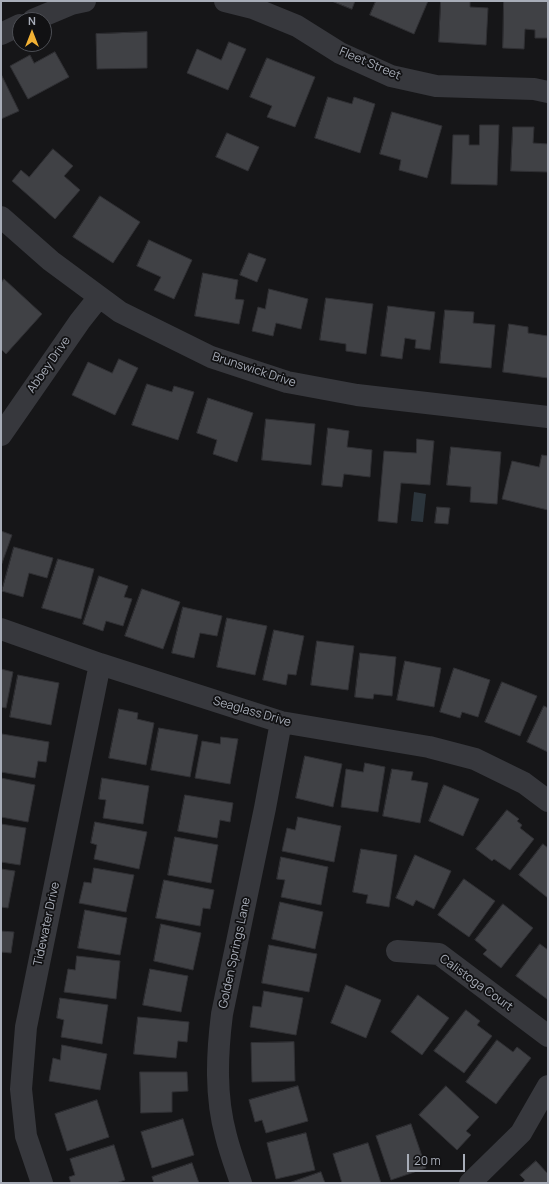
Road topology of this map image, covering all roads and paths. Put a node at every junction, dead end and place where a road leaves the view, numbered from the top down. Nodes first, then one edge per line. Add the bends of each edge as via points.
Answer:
1 (85, 1) edge
2 (225, 1) edge
3 (52, 12) edge
4 (12, 29) edge
5 (1, 34) edge
6 (548, 92) edge
7 (1, 217) edge
8 (99, 297) junction
9 (548, 417) edge
10 (1, 435) edge
11 (1, 629) edge
12 (100, 664) junction
13 (281, 722) junction
14 (548, 801) edge
15 (397, 952) dead end
16 (548, 1036) edge
17 (548, 1086) edge
18 (42, 1183) edge
19 (241, 1183) edge
20 (470, 1183) edge

1 - 3 street
2 - 6 street, Fleet Street via 253,8 297,26 340,53 391,76 436,86 534,89
4 - 5 street
7 - 8 street, Brunswick Drive via 51,261
8 - 9 street, Brunswick Drive via 120,312 211,357 286,382 357,395
8 - 10 street, Abbey Drive
11 - 12 street, Seaglass Drive
12 - 13 street, Seaglass Drive
12 - 18 street, Tidewater Drive via 26,1027 21,1089 26,1136
13 - 14 street, Seaglass Drive via 429,747 474,759 524,783
13 - 19 street, Golden Springs Lane via 222,1014 218,1046 220,1105 226,1136
15 - 16 street, Calistoga Court via 439,954
17 - 20 street via 521,1134

